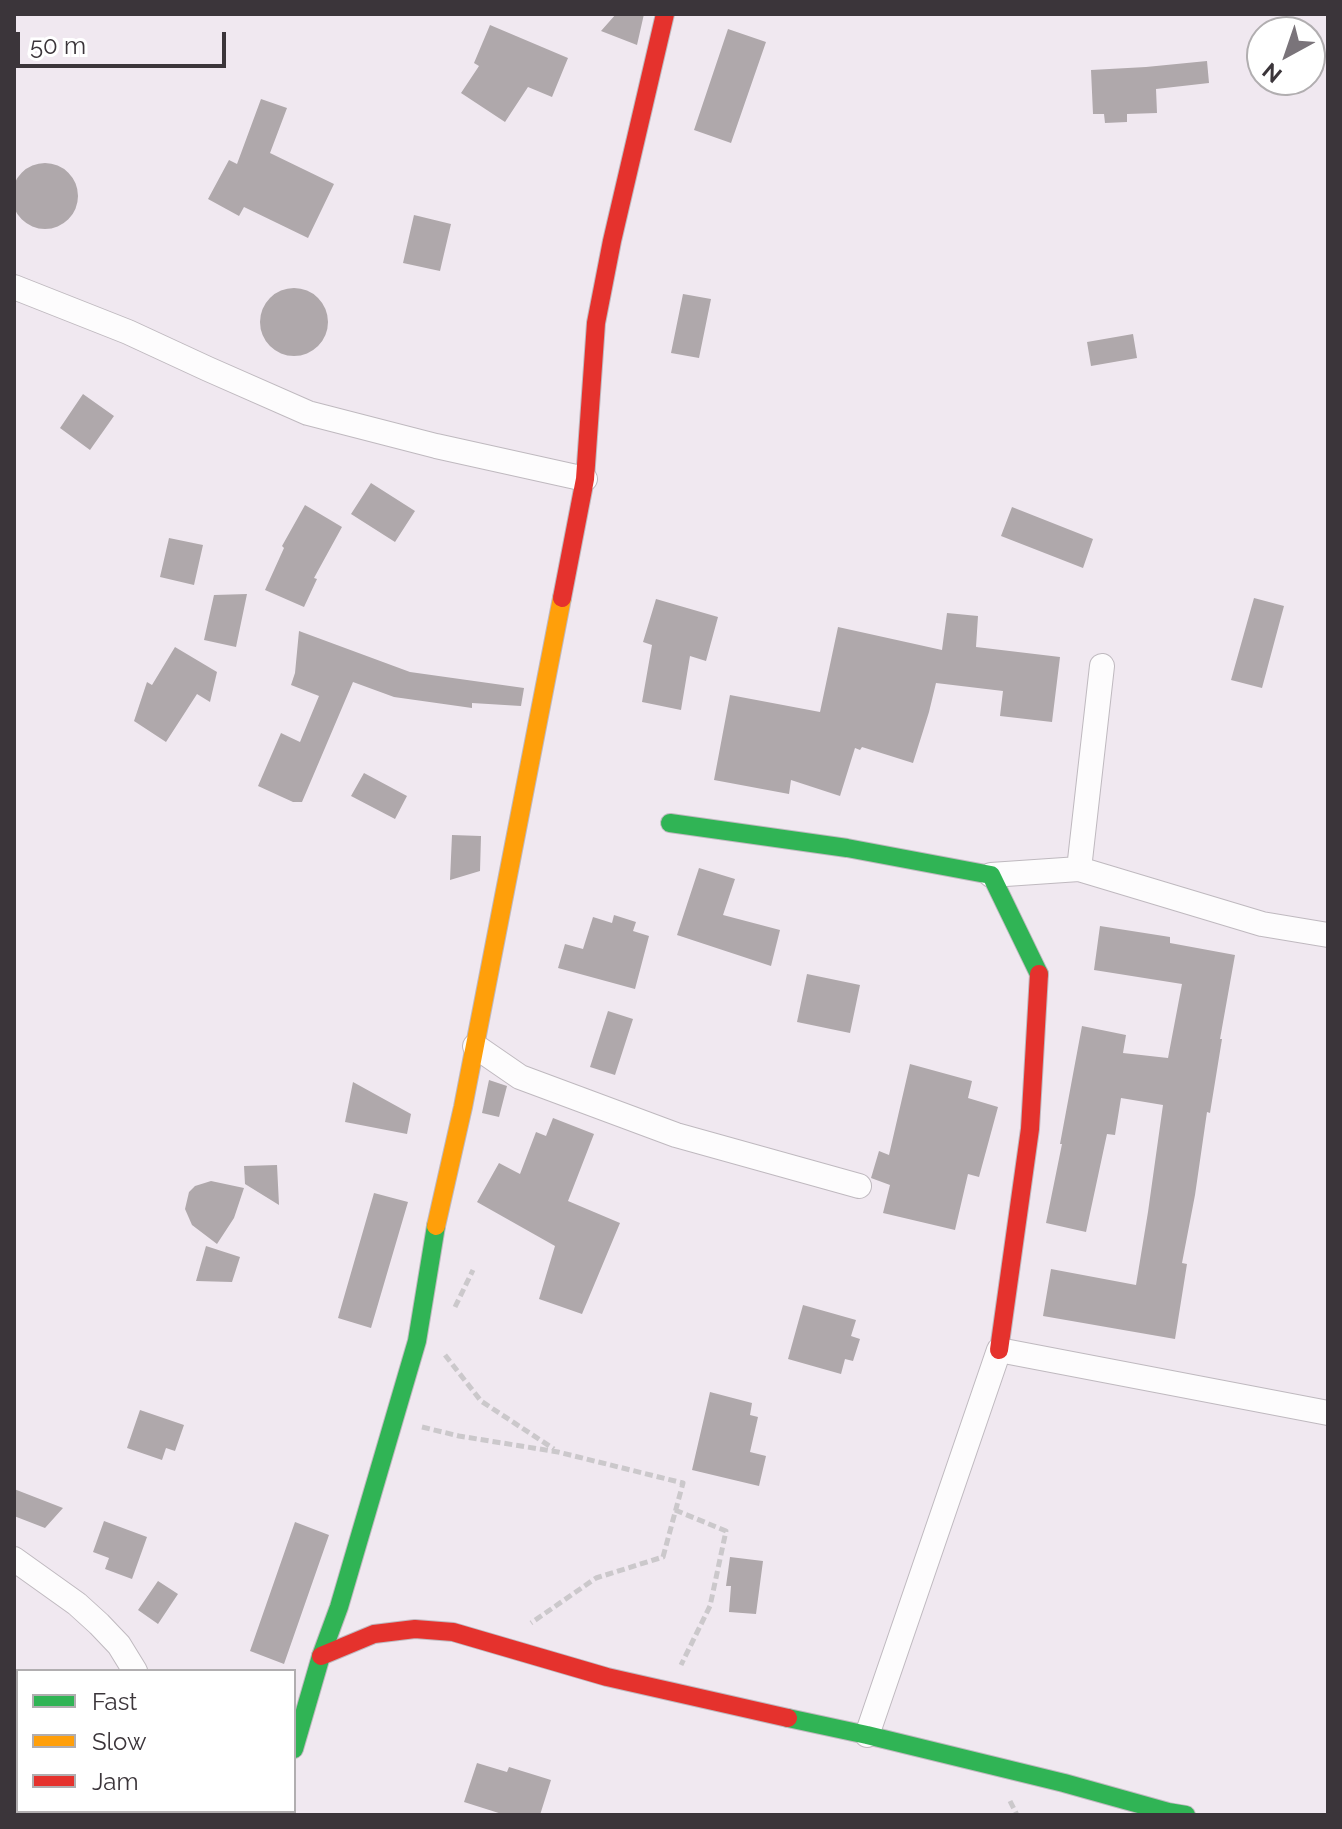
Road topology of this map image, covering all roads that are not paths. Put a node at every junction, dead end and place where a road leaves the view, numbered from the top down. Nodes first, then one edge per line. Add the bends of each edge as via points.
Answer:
1 (665, 14) edge
2 (14, 287) edge
3 (585, 479) junction
4 (1102, 666) dead end
5 (670, 823) dead end
6 (1079, 869) junction
7 (991, 875) junction
8 (1328, 935) edge
9 (475, 1046) junction
10 (859, 1186) dead end
11 (999, 1350) junction
12 (1328, 1413) edge
13 (14, 1559) edge
14 (339, 1607) junction
15 (374, 1634) junction
16 (321, 1656) junction
17 (134, 1669) edge
18 (867, 1735) junction
19 (296, 1742) edge
20 (1186, 1815) edge

1 - 3 street via 596,323
2 - 3 street via 308,413
3 - 9 street
4 - 6 street
5 - 7 street
6 - 7 street
6 - 8 street via 1262,924
7 - 11 street via 1039,971 1030,1129
9 - 10 street via 520,1077 676,1135
9 - 14 street via 417,1341
11 - 12 street
11 - 18 street
13 - 17 street via 99,1624
14 - 15 street
14 - 16 street
15 - 16 street
15 - 18 street via 453,1632 607,1677
16 - 19 street
18 - 20 street

